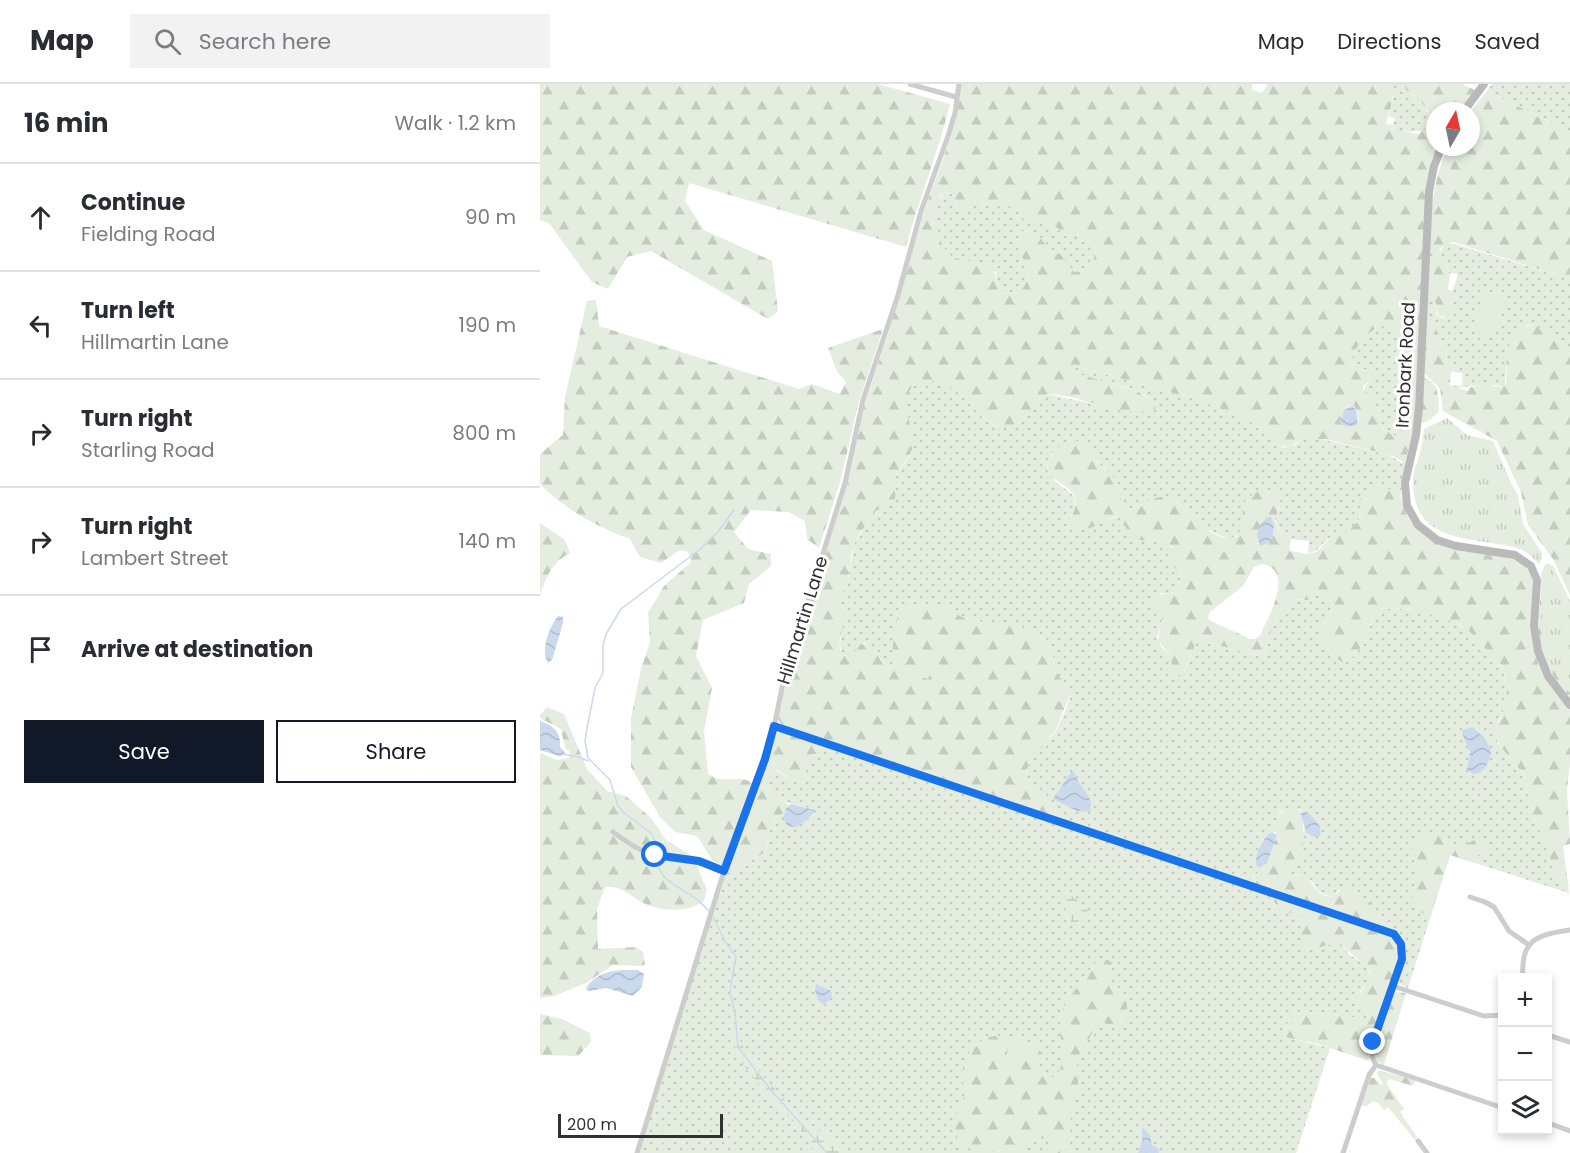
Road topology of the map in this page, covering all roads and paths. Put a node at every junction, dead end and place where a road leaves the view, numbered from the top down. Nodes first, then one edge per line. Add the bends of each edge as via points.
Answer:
1 (910, 84) edge
2 (959, 84) edge
3 (1484, 84) edge
4 (956, 97) junction
5 (1471, 102) edge
6 (1438, 156) edge
7 (1570, 705) edge
8 (774, 726) junction
9 (613, 832) dead end
10 (724, 871) junction
11 (1470, 897) dead end
12 (1570, 930) edge
13 (1528, 945) junction
14 (1523, 973) edge
15 (1393, 986) junction
16 (1498, 1015) edge
17 (1552, 1036) edge
18 (1570, 1042) edge
19 (1376, 1065) junction
20 (1498, 1106) edge
21 (1552, 1124) edge
22 (1570, 1131) edge
23 (1418, 1142) dead end
24 (637, 1153) edge
25 (1343, 1153) edge
26 (1427, 1153) edge

1 - 4 street
2 - 4 street, Hillmartin Lane
3 - 5 street
4 - 8 street, Hillmartin Lane via 948,136 863,400 845,483 787,665
6 - 7 street, Ironbark Road via 1430,182 1418,420 1406,476 1406,499 1414,520 1437,540 1515,555 1531,566 1537,580 1534,626 1538,651 1548,676
8 - 10 street, Hillmartin Lane
8 - 15 street via 1394,934 1403,950
9 - 10 street via 649,853 699,861
10 - 24 street, Hillmartin Lane
11 - 13 street via 1494,907 1509,931
12 - 13 street via 1541,935
13 - 14 street
15 - 16 street via 1484,1016
15 - 19 street via 1373,1042 1371,1057
17 - 18 street
19 - 20 street
19 - 25 street via 1369,1075
21 - 22 street
23 - 26 street

